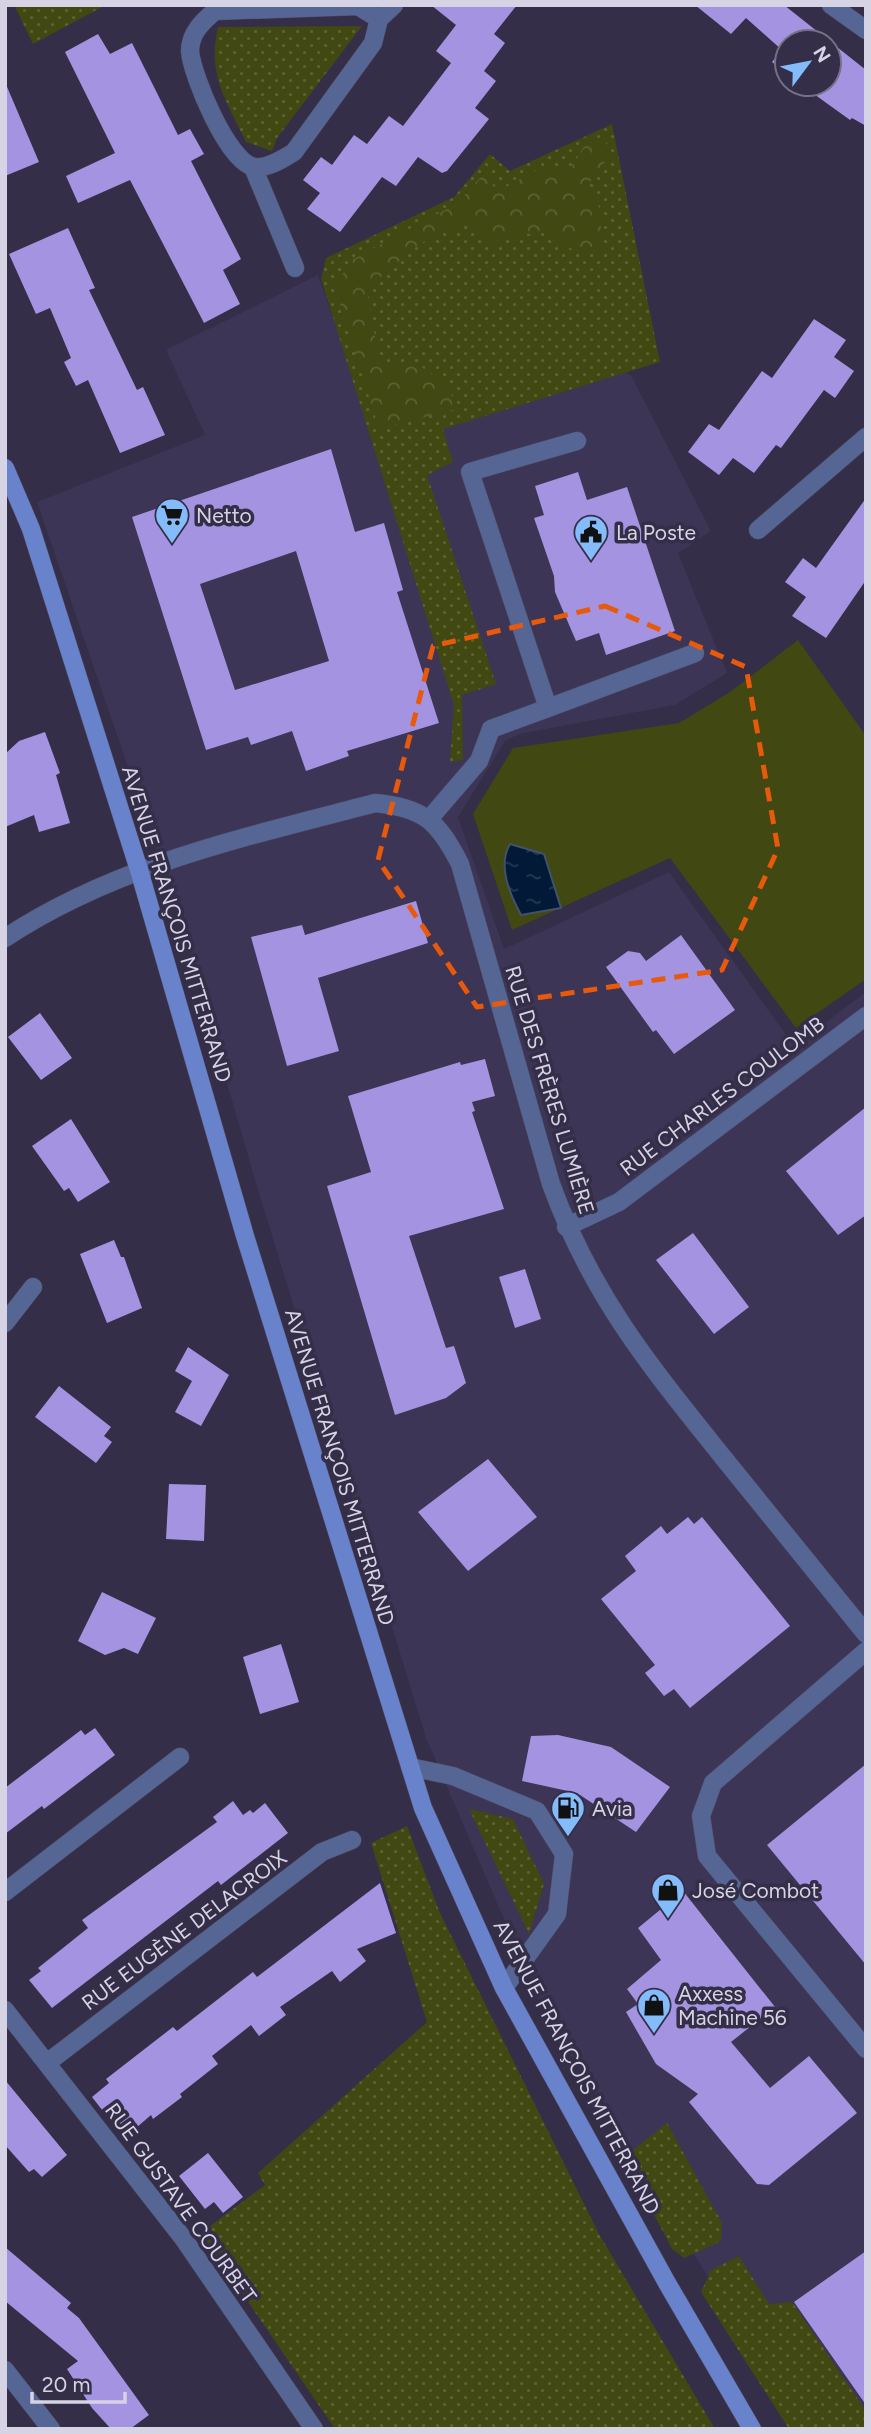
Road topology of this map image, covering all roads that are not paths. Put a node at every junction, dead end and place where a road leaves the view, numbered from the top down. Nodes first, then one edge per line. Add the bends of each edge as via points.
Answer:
1 (394, 5) edge
2 (831, 5) edge
3 (379, 19) junction
4 (866, 30) edge
5 (253, 167) junction
6 (295, 268) dead end
7 (866, 437) edge
8 (577, 441) dead end
9 (5, 468) edge
10 (758, 530) dead end
11 (695, 653) dead end
12 (548, 708) junction
13 (430, 818) junction
14 (139, 870) junction
15 (5, 938) edge
16 (866, 1016) edge
17 (566, 1227) junction
18 (33, 1287) dead end
19 (5, 1323) edge
20 (866, 1634) edge
21 (866, 1651) edge
22 (180, 1756) dead end
23 (410, 1768) junction
24 (352, 1840) dead end
25 (5, 1892) edge
26 (504, 1988) junction
27 (5, 2010) edge
28 (866, 2049) edge
29 (47, 2063) junction
30 (5, 2370) edge
31 (51, 2429) edge
32 (314, 2429) edge
33 (752, 2429) edge

1 - 3 street
2 - 4 street
3 - 5 street via 373,43 294,152 278,163
3 - 5 street via 358,6 215,11 198,26 190,49 197,82 235,156
5 - 6 street
7 - 10 street
8 - 12 street via 470,472
9 - 14 main road, AVENUE FRANÇOIS MITTERRAND via 31,529
11 - 12 street
12 - 13 street via 491,729 479,761
13 - 14 street via 402,806 375,803
13 - 17 street, RUE DES FRÈRES LUMIÈRE via 446,836 460,864
14 - 15 street via 46,911
14 - 23 main road, AVENUE FRANÇOIS MITTERRAND via 245,1237
16 - 17 street, RUE CHARLES COULOMB via 619,1202
17 - 20 street, RUE DES FRÈRES LUMIÈRE via 602,1298 640,1354
18 - 19 street
21 - 28 street via 713,1783 701,1816 707,1856
22 - 25 street
23 - 26 main road, AVENUE FRANÇOIS MITTERRAND via 423,1808
23 - 26 street via 453,1776 537,1811 565,1854 557,1914
24 - 29 street, RUE EUGÈNE DELACROIX via 322,1852
26 - 33 main road, AVENUE FRANÇOIS MITTERRAND
27 - 29 street, RUE GUSTAVE COURBET
29 - 32 street, RUE GUSTAVE COURBET via 183,2238
30 - 31 street

